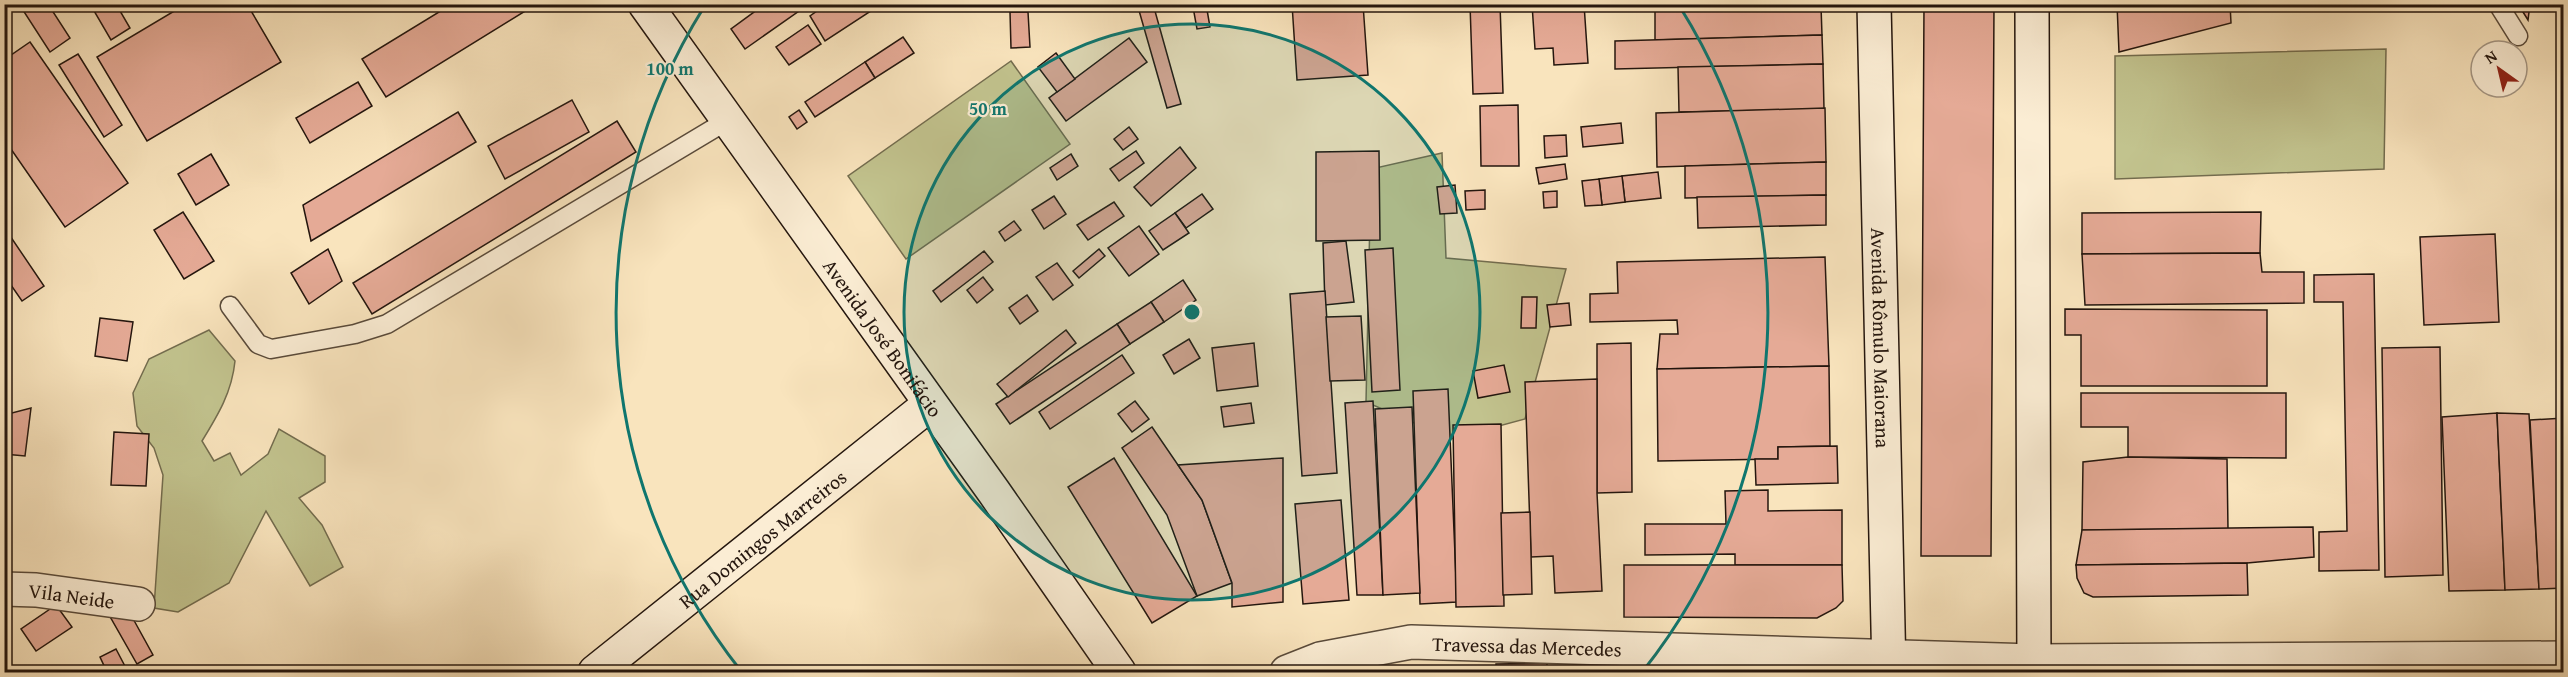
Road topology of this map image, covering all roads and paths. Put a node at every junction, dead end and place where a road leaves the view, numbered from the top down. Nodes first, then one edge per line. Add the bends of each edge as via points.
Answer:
1 (645, 4) edge
2 (1874, 4) edge
3 (2032, 4) edge
4 (2498, 4) edge
5 (2518, 36) dead end
6 (728, 120) junction
7 (230, 306) dead end
8 (930, 404) junction
9 (4, 589) edge
10 (138, 604) dead end
11 (2564, 658) edge
12 (1889, 664) edge
13 (2034, 667) edge
14 (595, 672) edge
15 (1119, 672) edge
16 (1287, 672) edge

1 - 6 street, Avenida José Bonifácio
2 - 12 street, Avenida Rômulo Maiorana
3 - 13 street
4 - 5 lane
6 - 7 lane via 387,324 355,334 271,349 258,344
6 - 8 street, Avenida José Bonifácio
8 - 14 street, Rua Domingos Marreiros
8 - 15 street, Avenida José Bonifácio
9 - 10 street, Vila Neide
11 - 13 street, Travessa das Mercedes
12 - 13 street, Travessa das Mercedes
12 - 16 street, Travessa das Mercedes via 1411,642 1320,659

